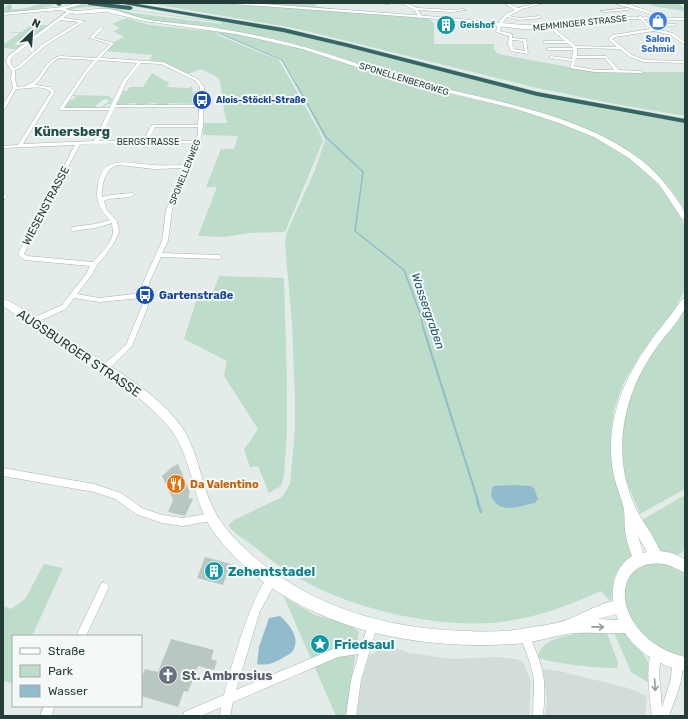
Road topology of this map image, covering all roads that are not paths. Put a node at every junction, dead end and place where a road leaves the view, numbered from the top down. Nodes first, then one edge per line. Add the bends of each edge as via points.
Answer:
1 (83, 3) edge
2 (89, 3) edge
3 (121, 3) edge
4 (137, 3) edge
5 (232, 3) edge
6 (381, 3) edge
7 (389, 3) edge
8 (403, 3) edge
9 (506, 3) edge
10 (542, 3) edge
11 (615, 3) edge
12 (635, 3) edge
13 (63, 7) edge
14 (634, 8) junction
15 (416, 9) junction
16 (464, 10) dead end
17 (518, 10) junction
18 (603, 11) dead end
19 (649, 12) junction
20 (3, 14) edge
21 (506, 16) junction
22 (420, 17) junction
23 (540, 17) dead end
24 (640, 17) junction
25 (60, 18) junction
26 (657, 18) junction
27 (685, 19) edge
28 (247, 23) junction
29 (647, 24) junction
30 (499, 25) junction
31 (675, 25) dead end
32 (550, 26) junction
33 (102, 27) dead end
34 (654, 30) junction
35 (510, 39) junction
36 (545, 42) dead end
37 (570, 42) junction
38 (685, 44) edge
39 (575, 48) junction
40 (622, 48) junction
41 (548, 49) dead end
42 (551, 56) dead end
43 (9, 58) junction
44 (97, 58) junction
45 (575, 58) junction
46 (3, 60) edge
47 (140, 61) junction
48 (685, 62) edge
49 (14, 69) junction
50 (617, 72) junction
51 (641, 72) dead end
52 (31, 86) junction
53 (15, 88) junction
54 (202, 106) junction
55 (111, 108) junction
56 (3, 110) edge
57 (685, 118) edge
58 (685, 121) edge
59 (201, 126) junction
60 (96, 142) junction
61 (145, 142) junction
62 (198, 142) junction
63 (78, 143) junction
64 (20, 146) junction
65 (3, 148) edge
66 (189, 166) junction
67 (132, 194) dead end
68 (100, 201) junction
69 (685, 217) edge
70 (114, 221) junction
71 (73, 229) dead end
72 (160, 254) junction
73 (219, 257) dead end
74 (94, 264) junction
75 (146, 295) junction
76 (74, 296) junction
77 (685, 301) edge
78 (3, 302) edge
79 (33, 321) junction
80 (105, 368) junction
81 (3, 472) edge
82 (630, 509) junction
83 (211, 517) junction
84 (656, 557) junction
85 (639, 559) junction
86 (684, 562) edge
87 (272, 580) junction
88 (104, 587) dead end
89 (620, 606) junction
90 (372, 626) junction
91 (628, 626) junction
92 (568, 627) junction
93 (81, 635) edge
94 (525, 636) junction
95 (364, 650) junction
96 (656, 654) junction
97 (681, 663) edge
98 (228, 698) junction
99 (50, 707) edge
100 (45, 716) edge
101 (188, 716) edge
102 (225, 716) edge
103 (351, 716) edge
104 (538, 716) edge
105 (657, 716) edge
106 (664, 716) edge

1 - 13 street
2 - 28 highway
3 - 28 highway
4 - 57 highway via 299,31 549,93
5 - 22 street, MEMMINGER STRASSE
6 - 7 street
8 - 15 street
9 - 17 street
10 - 17 street
11 - 14 street
12 - 19 street
13 - 20 street
13 - 25 street
13 - 69 street, SPONELLENBERGWEG via 89,11 106,10 149,20 278,41 319,52 399,80 522,109 557,120 603,140 635,160 666,188
14 - 18 street
14 - 19 street
15 - 16 street
15 - 22 street
17 - 21 street
19 - 26 street
21 - 23 street via 519,19
21 - 30 street
22 - 30 street, MEMMINGER STRASSE
24 - 26 street, MEMMINGER STRASSE
24 - 29 street
24 - 32 street, MEMMINGER STRASSE
25 - 43 street
25 - 49 street via 83,21
26 - 27 street, MEMMINGER STRASSE
28 - 58 highway via 330,40 537,94
29 - 31 street
29 - 34 street
30 - 32 street, MEMMINGER STRASSE
30 - 35 street via 498,32 511,35
32 - 37 street
33 - 44 street via 91,38 112,42
34 - 38 street via 672,34
34 - 40 street via 612,36 612,42
35 - 35 street via 512,50 527,53 524,40
36 - 37 street
37 - 39 street
39 - 40 street
39 - 41 street
39 - 45 street
40 - 48 street via 644,61
42 - 45 street
43 - 46 street
43 - 49 street via 9,63
44 - 47 street, SPONELLENWEG
44 - 52 street, SPONELLENWEG via 56,58
44 - 55 street via 61,109
45 - 50 street via 606,57
45 - 50 street via 572,67
47 - 54 street, SPONELLENWEG via 162,63 198,81 202,87
47 - 55 street via 125,81
49 - 53 street
50 - 51 street
52 - 53 street
52 - 64 street via 53,90
53 - 56 street
54 - 55 street
54 - 59 street, SPONELLENWEG
55 - 60 street
59 - 61 street via 152,126
59 - 62 street, SPONELLENWEG
60 - 61 street, BERGSTRASSE
60 - 63 street, BERGSTRASSE
61 - 62 street, BERGSTRASSE
62 - 66 street, SPONELLENWEG
63 - 64 street, BERGSTRASSE
63 - 74 street, WIESENSTRASSE via 21,254 25,258
64 - 65 street, BERGSTRASSE
66 - 68 street via 154,167 118,162 107,169 101,181
66 - 72 street, SPONELLENWEG via 169,210 165,242
67 - 68 street via 104,198
68 - 70 street via 103,209
70 - 71 street
70 - 74 street via 115,236 103,256
72 - 73 street
72 - 75 street, SPONELLENWEG via 147,281
74 - 76 street
75 - 76 street via 99,300
75 - 80 street, SPONELLENWEG via 146,306 131,342
76 - 79 street via 59,310
77 - 82 street via 645,356 622,399 617,431 617,454 621,481
78 - 79 street, AUGSBURGER STRASSE
79 - 80 street, AUGSBURGER STRASSE
80 - 83 street, AUGSBURGER STRASSE via 151,402 173,424 192,458
81 - 83 street via 94,488 118,496 146,514 162,519 183,522
82 - 84 street
82 - 85 street via 632,537
83 - 87 street, AUGSBURGER STRASSE via 227,539
84 - 85 street
84 - 86 street
85 - 89 street via 623,572 618,589
87 - 90 street, AUGSBURGER STRASSE via 316,606
87 - 98 street via 263,592 255,611
88 - 93 street
89 - 91 street
89 - 92 street, AUGSBURGER STRASSE via 584,617
90 - 94 street, AUGSBURGER STRASSE via 407,634 463,639
90 - 95 street
92 -> 91 street, AUGSBURGER STRASSE
91 - 96 street
92 - 94 street, AUGSBURGER STRASSE
94 - 104 street via 535,662 540,688
95 - 98 street via 338,652
95 - 103 street via 353,693
96 - 97 street
96 -> 105 street via 654,673
97 - 106 street
98 - 101 street
98 - 102 street
99 - 100 street

